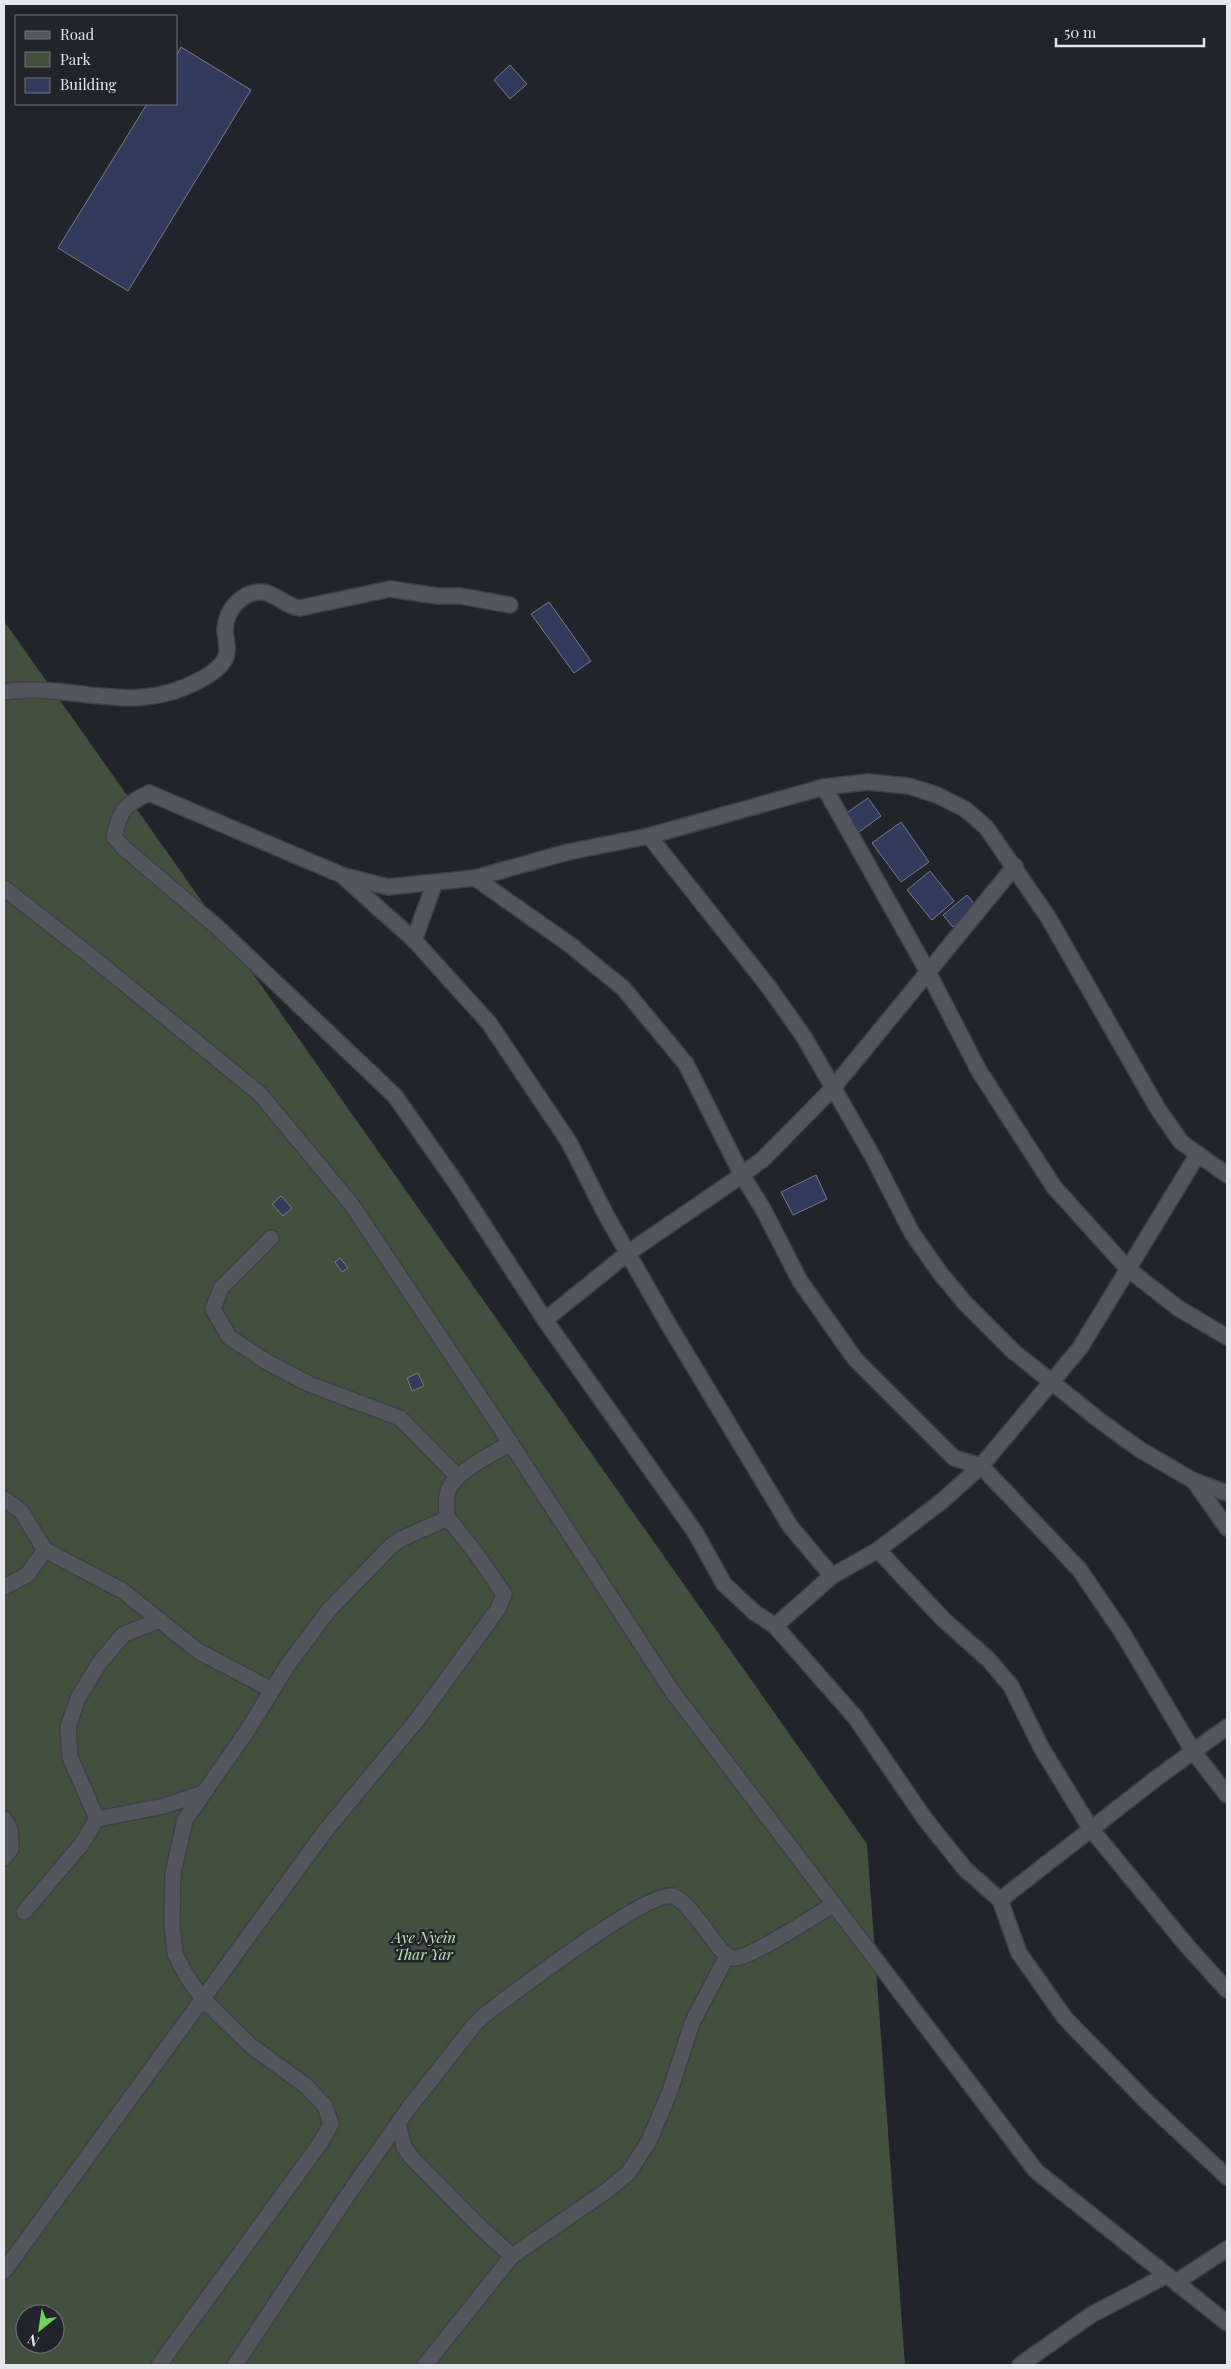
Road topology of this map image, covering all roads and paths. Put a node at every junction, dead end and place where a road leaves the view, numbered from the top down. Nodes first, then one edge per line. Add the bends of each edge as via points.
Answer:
1 (510, 605) dead end
2 (4, 692) edge
3 (824, 787) junction
4 (649, 836) junction
5 (1015, 866) junction
6 (344, 876) junction
7 (475, 878) junction
8 (435, 882) junction
9 (4, 888) edge
10 (414, 940) junction
11 (928, 972) junction
12 (832, 1089) junction
13 (1198, 1154) junction
14 (742, 1175) junction
15 (1227, 1175) edge
16 (271, 1238) dead end
17 (628, 1252) junction
18 (1128, 1269) junction
19 (544, 1320) junction
20 (1227, 1337) edge
21 (1051, 1383) junction
22 (510, 1443) junction
23 (981, 1466) junction
24 (458, 1477) junction
25 (1194, 1481) junction
26 (1227, 1493) edge
27 (4, 1499) edge
28 (4, 1504) edge
29 (21, 1511) junction
30 (448, 1518) junction
31 (1227, 1528) edge
32 (45, 1550) junction
33 (878, 1550) junction
34 (832, 1576) junction
35 (4, 1587) edge
36 (160, 1620) junction
37 (776, 1626) junction
38 (272, 1690) junction
39 (1227, 1726) edge
40 (1193, 1751) junction
41 (202, 1793) junction
42 (1227, 1795) edge
43 (4, 1819) edge
44 (97, 1819) junction
45 (1091, 1830) junction
46 (4, 1858) edge
47 (1000, 1900) junction
48 (834, 1904) junction
49 (24, 1912) dead end
50 (726, 1956) junction
51 (1227, 1990) edge
52 (204, 1999) junction
53 (398, 2124) junction
54 (1227, 2177) edge
55 (1227, 2249) edge
56 (512, 2256) junction
57 (4, 2270) edge
58 (1172, 2278) junction
59 (1227, 2323) edge
60 (159, 2365) edge
61 (235, 2365) edge
62 (426, 2365) edge
63 (1020, 2365) edge

1 - 2 street via 390,589 300,608 267,594 256,593 241,598 230,613 225,627 227,651 224,662 207,675 161,696 134,699 38,690
3 - 4 street
3 - 5 street via 868,782 909,786 937,795 965,809 986,827
3 - 11 street
4 - 7 street via 568,852
4 - 12 street via 768,986 804,1038
5 - 11 street
5 - 13 street via 1158,1110 1181,1142
6 - 8 street via 388,887
6 - 10 street
6 - 19 street via 149,793 129,802 118,820 114,837 217,927 394,1096 456,1183
7 - 8 street
7 - 14 street via 569,944 623,988 686,1064
8 - 10 street
9 - 22 street via 260,1094 352,1206
10 - 17 street via 489,1024 569,1142
11 - 12 street
11 - 18 street via 979,1071 1054,1187
12 - 14 street via 763,1159
12 - 21 street via 873,1157 912,1232 940,1273 1013,1351
13 - 15 street
13 - 18 street
14 - 17 street
14 - 23 street via 800,1280 855,1359 954,1458
16 - 24 street via 221,1288 213,1309 229,1337 309,1384 400,1418
17 - 19 street
17 - 34 street via 790,1526
18 - 20 street via 1178,1308
18 - 21 street via 1080,1348
19 - 37 street via 695,1532 724,1584 754,1612
21 - 23 street
21 - 25 street via 1139,1449
22 - 24 street
22 - 48 street via 672,1691
23 - 33 street
23 - 40 street via 1079,1569 1122,1632
24 - 30 street via 448,1489
25 - 26 street
25 - 31 street
27 - 29 street
28 - 29 street
29 - 32 street
30 - 38 street via 390,1546 328,1611
30 - 52 street via 504,1594 498,1609 418,1720 326,1830
32 - 35 street via 28,1575
32 - 36 street via 123,1591
33 - 34 street
33 - 45 street via 944,1620 989,1660 1010,1686 1042,1749
34 - 37 street
36 - 38 street via 198,1651
36 - 44 street via 124,1634 100,1662 78,1698 68,1727 70,1757
37 - 47 street via 855,1716 965,1869
38 - 41 street
39 - 40 street
40 - 42 street
40 - 45 street
41 - 44 street via 164,1806
41 - 52 street via 185,1820 172,1873 172,1923 175,1954
43 - 46 street via 10,1829 11,1850
44 - 49 street via 80,1846
45 - 47 street
45 - 51 street
47 - 54 street via 1019,1953 1065,2018 1147,2102
48 - 50 street via 744,1956
48 - 58 street via 1036,2171
50 - 53 street via 682,1901 671,1896 658,1898 592,1936 481,2018
50 - 56 street via 692,2023 670,2091 649,2141 629,2172
52 - 57 street
52 - 60 street via 250,2045 306,2086 325,2106 331,2124
53 - 56 street via 404,2148 413,2159
53 - 61 street
55 - 58 street
56 - 62 street
58 - 59 street
58 - 63 street via 1092,2315

